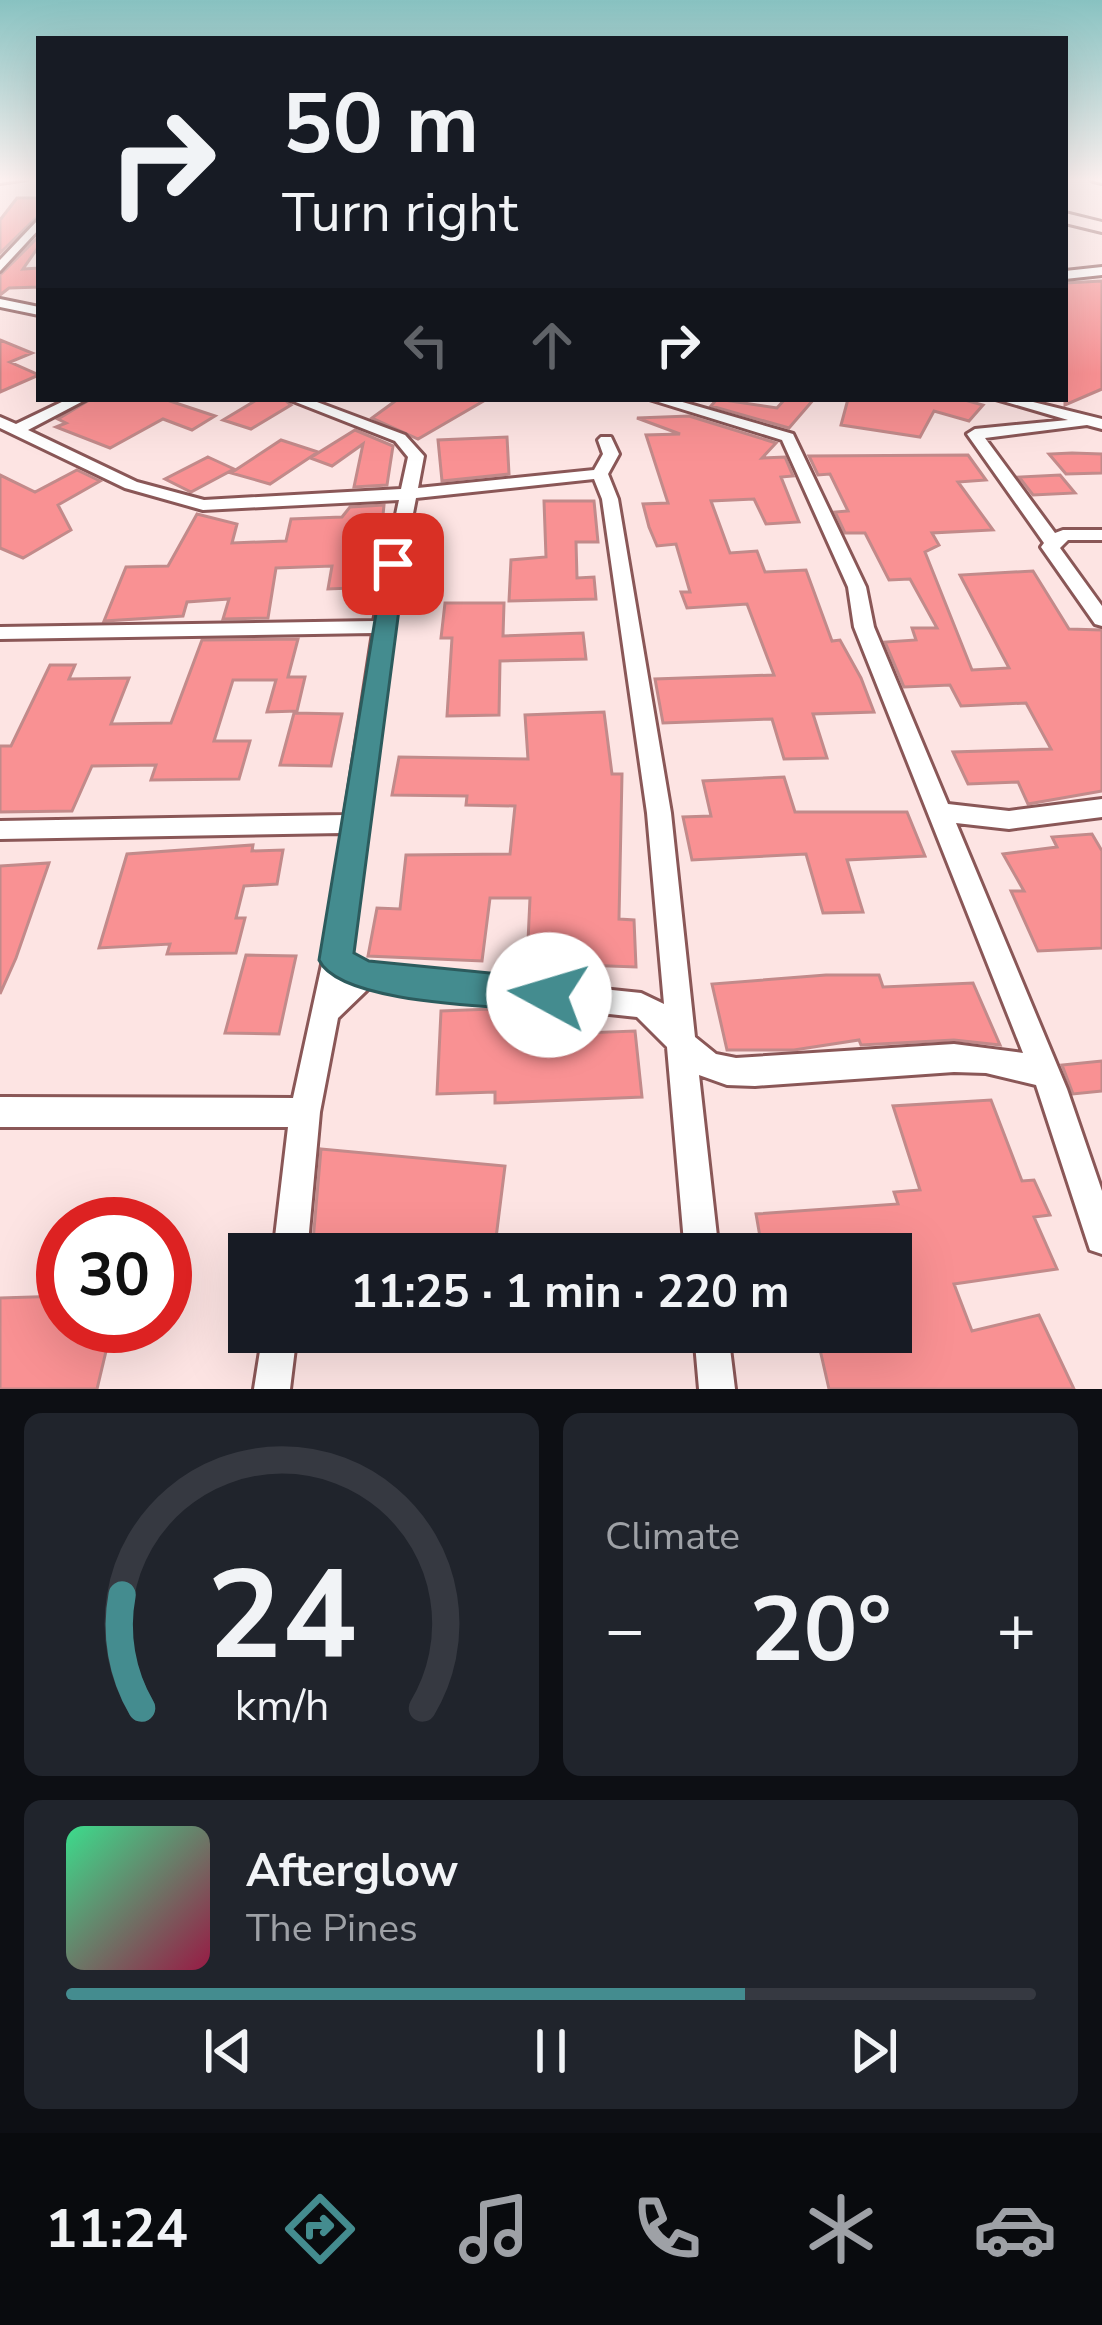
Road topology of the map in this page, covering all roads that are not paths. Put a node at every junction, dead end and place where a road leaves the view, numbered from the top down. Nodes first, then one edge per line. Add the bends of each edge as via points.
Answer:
1 (1102, 271) edge
2 (1068, 275) edge
3 (0, 303) edge
4 (36, 310) edge
5 (72, 402) edge
6 (303, 402) edge
7 (686, 402) edge
8 (1013, 402) edge
9 (1081, 423) junction
10 (1102, 424) edge
11 (9, 426) edge
12 (606, 440) dead end
13 (601, 475) junction
14 (406, 490) junction
15 (1102, 535) edge
16 (1052, 542) junction
17 (1102, 620) edge
18 (385, 627) junction
19 (0, 633) edge
20 (1102, 808) edge
21 (940, 812) junction
22 (354, 824) junction
23 (0, 830) edge
24 (336, 960) junction
25 (364, 976) junction
26 (323, 1014) junction
27 (678, 1041) junction
28 (1042, 1073) junction
29 (0, 1112) edge
30 (305, 1112) junction
31 (292, 1233) edge
32 (700, 1233) edge
33 (1102, 1238) edge
34 (277, 1353) edge
35 (713, 1353) edge
36 (272, 1389) edge
37 (717, 1389) edge

1 - 2 street
3 - 4 street
5 - 11 street
6 - 14 street via 412,445
7 - 21 street via 788,437 857,587 864,627
8 - 9 street
9 - 10 street
9 - 16 street via 975,434
11 - 14 street via 130,485 203,505
12 - 13 street via 611,454
13 - 14 street
13 - 27 street via 659,813
14 - 18 street
15 - 16 street
16 - 17 street
18 - 19 street
18 - 22 street
20 - 21 street via 995,820
21 - 28 street
22 - 23 street
22 - 24 street
24 - 25 street
24 - 26 street
25 - 26 street
25 - 27 street via 641,1005
26 - 30 street
27 - 28 street via 700,1063 740,1073 949,1060 1022,1064
27 - 32 street
28 - 33 street
29 - 30 street
30 - 31 street
34 - 36 street
35 - 37 street

